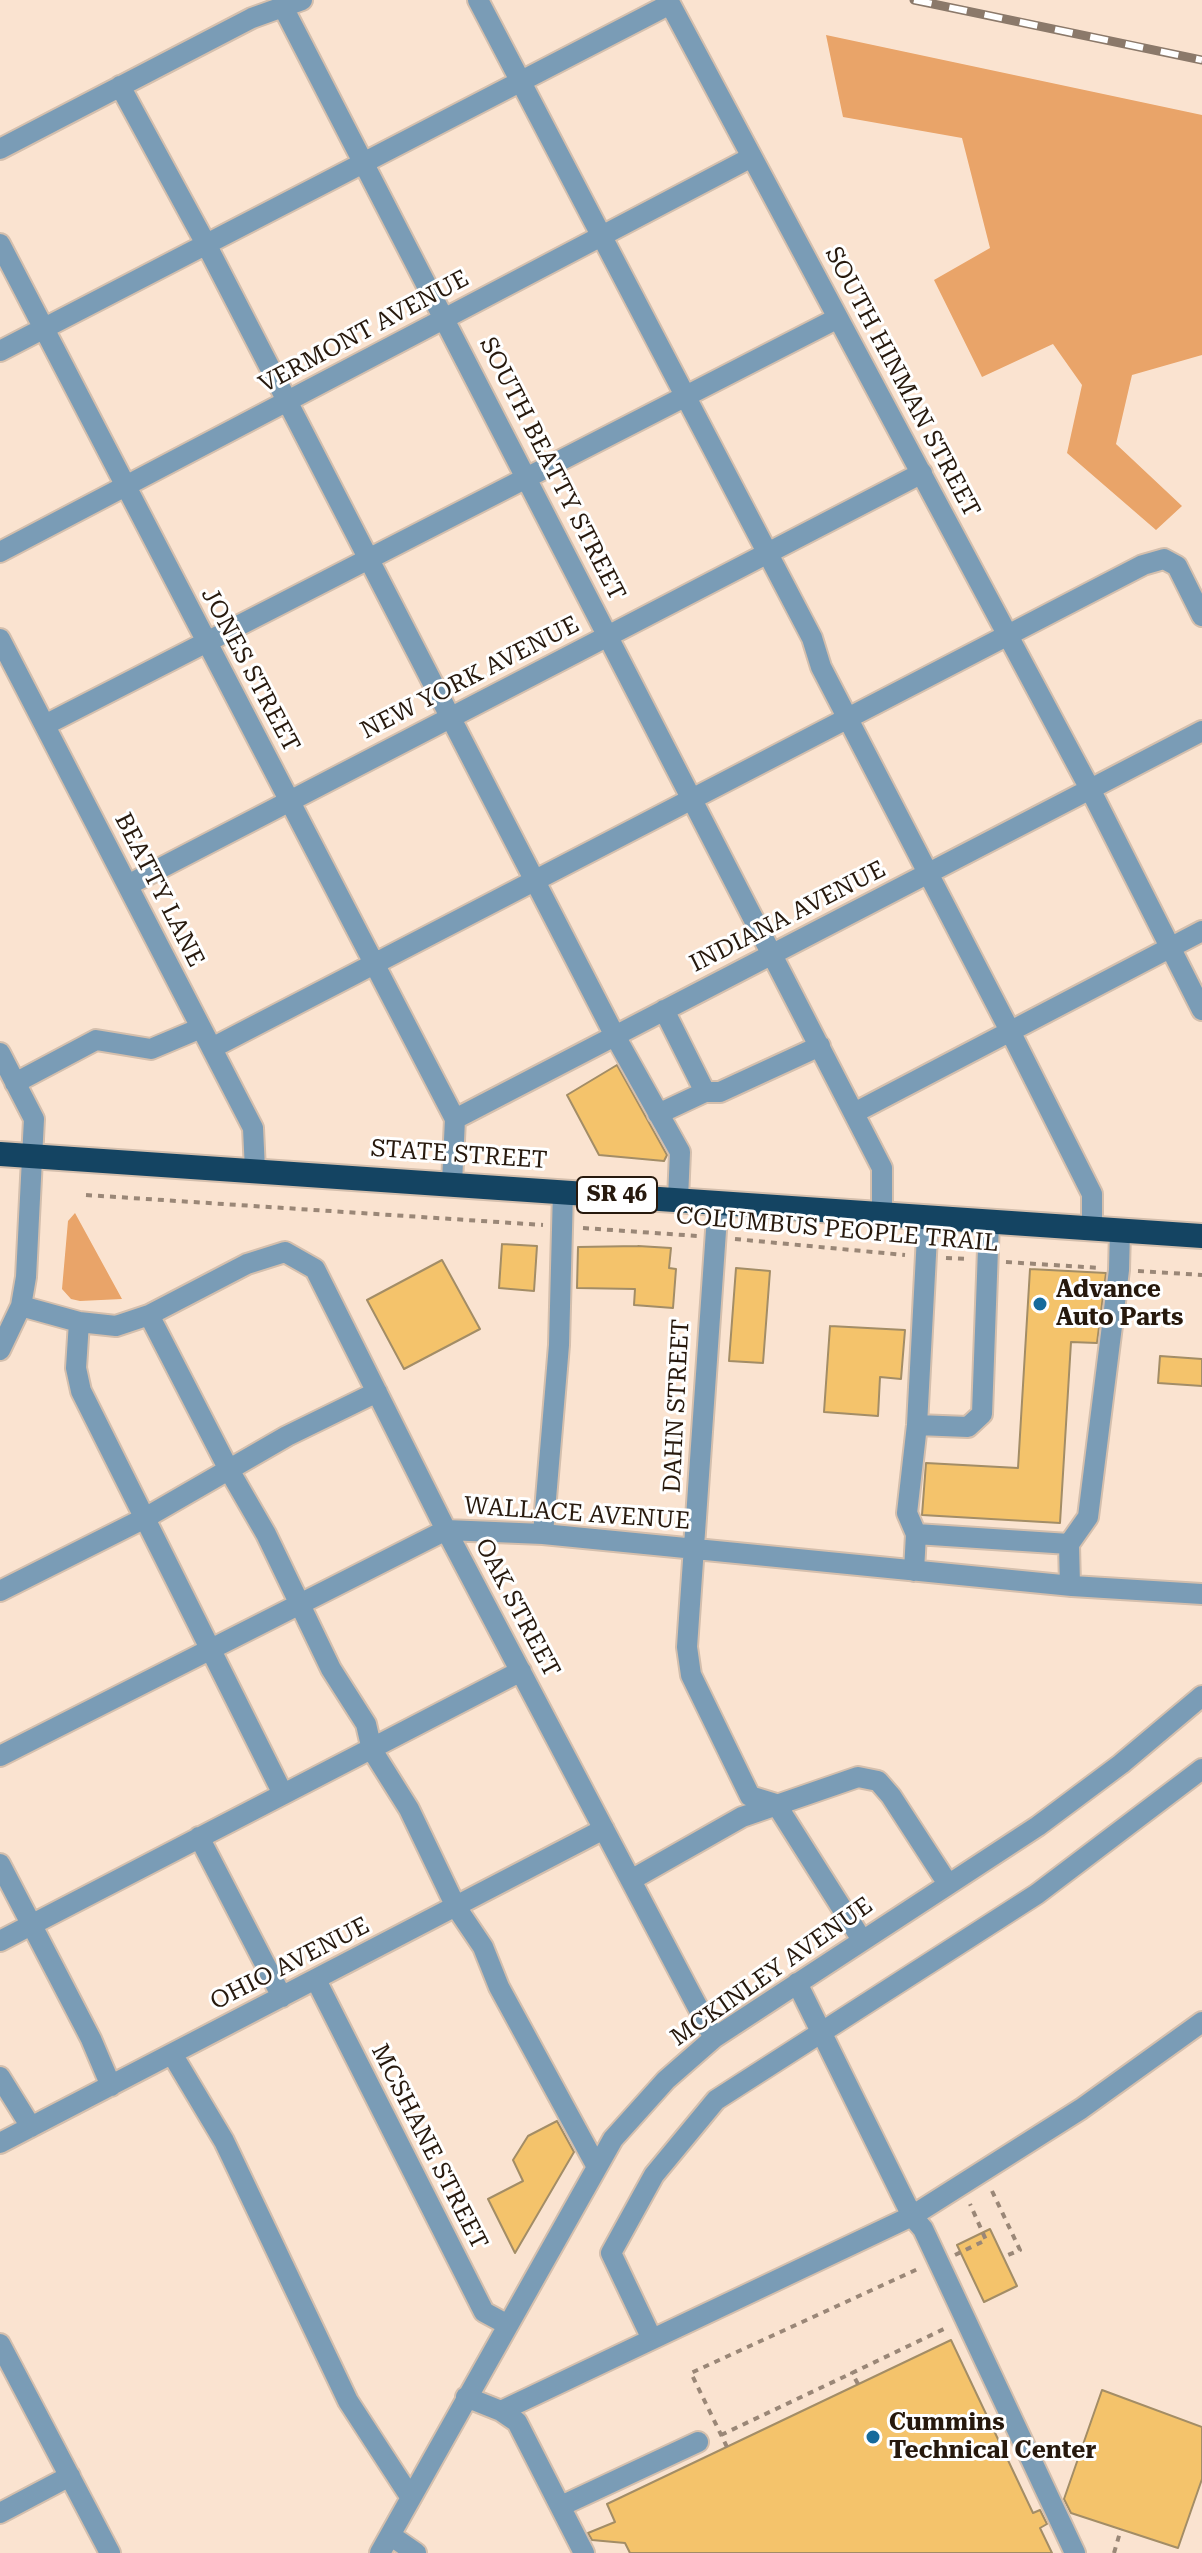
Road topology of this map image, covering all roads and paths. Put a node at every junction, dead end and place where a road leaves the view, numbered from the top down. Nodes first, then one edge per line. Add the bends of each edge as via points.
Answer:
1 (478, 0) edge
2 (669, 2) edge
3 (293, 4) edge
4 (521, 81) junction
5 (120, 86) junction
6 (0, 149) edge
7 (752, 157) junction
8 (364, 163) junction
9 (601, 236) junction
10 (0, 244) edge
11 (206, 244) junction
12 (838, 318) junction
13 (445, 319) junction
14 (44, 328) junction
15 (0, 351) edge
16 (686, 396) junction
17 (287, 401) junction
18 (922, 473) junction
19 (527, 478) junction
20 (126, 486) junction
21 (0, 552) edge
22 (767, 553) junction
23 (370, 559) junction
24 (1202, 616) edge
25 (1008, 634) junction
26 (608, 635) junction
27 (0, 639) edge
28 (207, 642) junction
29 (848, 716) junction
30 (451, 717) junction
31 (45, 725) junction
32 (1202, 731) edge
33 (1090, 789) junction
34 (692, 797) junction
35 (289, 801) junction
36 (931, 872) junction
37 (536, 879) junction
38 (128, 885) junction
39 (1202, 931) edge
40 (1170, 946) junction
41 (773, 954) junction
42 (374, 964) junction
43 (664, 1010) junction
44 (1202, 1010) edge
45 (201, 1028) junction
46 (1011, 1033) junction
47 (615, 1036) junction
48 (820, 1046) junction
49 (212, 1048) junction
50 (0, 1053) edge
51 (15, 1083) junction
52 (705, 1092) junction
53 (854, 1113) junction
54 (658, 1114) junction
55 (455, 1119) junction
56 (0, 1154) edge
57 (32, 1156) junction
58 (255, 1170) junction
59 (452, 1183) junction
60 (563, 1191) junction
61 (86, 1195) dead end
62 (678, 1199) junction
63 (718, 1202) junction
64 (882, 1214) junction
65 (928, 1217) junction
66 (989, 1221) junction
67 (561, 1226) junction
68 (1092, 1228) junction
69 (1120, 1230) junction
70 (1202, 1236) edge
71 (714, 1237) junction
72 (926, 1257) junction
73 (987, 1261) junction
74 (1119, 1270) junction
75 (1202, 1275) edge
76 (21, 1306) junction
77 (149, 1315) junction
78 (79, 1322) junction
79 (0, 1350) edge
80 (377, 1392) junction
81 (917, 1425) junction
82 (229, 1470) junction
83 (145, 1518) junction
84 (446, 1530) junction
85 (543, 1534) junction
86 (916, 1534) junction
87 (1069, 1544) junction
88 (695, 1548) junction
89 (914, 1571) junction
90 (1070, 1586) junction
91 (0, 1591) edge
92 (1202, 1594) edge
93 (302, 1603) junction
94 (210, 1650) junction
95 (521, 1671) junction
96 (1202, 1696) edge
97 (372, 1750) junction
98 (0, 1756) edge
99 (1202, 1769) edge
100 (283, 1794) junction
101 (776, 1804) junction
102 (604, 1829) junction
103 (199, 1837) junction
104 (0, 1864) edge
105 (631, 1880) junction
106 (948, 1884) junction
107 (456, 1907) junction
108 (31, 1925) junction
109 (862, 1940) junction
110 (0, 1941) edge
111 (316, 1980) junction
112 (797, 1983) junction
113 (282, 1997) junction
114 (1202, 2022) edge
115 (822, 2034) junction
116 (714, 2038) junction
117 (172, 2054) junction
118 (0, 2077) edge
119 (111, 2086) junction
120 (31, 2127) junction
121 (0, 2143) edge
122 (597, 2167) junction
123 (992, 2191) dead end
124 (970, 2204) dead end
125 (912, 2216) junction
126 (1003, 2257) dead end
127 (938, 2261) junction
128 (964, 2319) junction
129 (508, 2325) junction
130 (651, 2337) junction
131 (0, 2344) edge
132 (852, 2373) junction
133 (858, 2384) dead end
134 (466, 2397) junction
135 (501, 2411) junction
136 (721, 2435) junction
137 (1022, 2441) junction
138 (698, 2442) dead end
139 (727, 2447) dead end
140 (1081, 2451) dead end
141 (70, 2476) junction
142 (411, 2498) junction
143 (561, 2506) junction
144 (0, 2513) edge
145 (1121, 2529) dead end
146 (385, 2544) edge
147 (110, 2553) edge
148 (416, 2553) edge
149 (584, 2553) edge
150 (1075, 2553) edge
151 (1114, 2553) edge

1 - 4 street
2 - 4 street
2 - 7 street, SOUTH HINMAN STREET
3 - 5 street via 252,18
3 - 8 street, SOUTH BEATTY STREET
4 - 8 street
4 - 9 street
5 - 6 street
5 - 11 street
7 - 9 street, VERMONT AVENUE
7 - 12 street, SOUTH HINMAN STREET
8 - 11 street
8 - 13 street, SOUTH BEATTY STREET
9 - 13 street, VERMONT AVENUE
9 - 16 street
10 - 14 street, JONES STREET
11 - 14 street
11 - 17 street
12 - 16 street
12 - 18 street, SOUTH HINMAN STREET
13 - 17 street, VERMONT AVENUE
13 - 19 street, SOUTH BEATTY STREET
14 - 15 street
14 - 20 street, JONES STREET
16 - 19 street
16 - 22 street
17 - 20 street, VERMONT AVENUE
17 - 23 street
18 - 22 street, NEW YORK AVENUE
18 - 25 street, SOUTH HINMAN STREET
19 - 23 street
19 - 26 street, SOUTH BEATTY STREET
20 - 21 street, VERMONT AVENUE
20 - 28 street, JONES STREET
22 - 26 street, NEW YORK AVENUE
22 - 29 street
23 - 28 street
23 - 30 street
24 - 25 street via 1177,566 1164,559
25 - 29 street
25 - 33 street, SOUTH HINMAN STREET
26 - 30 street, NEW YORK AVENUE
26 - 34 street, SOUTH BEATTY STREET
27 - 31 street, BEATTY LANE
28 - 31 street
28 - 35 street, JONES STREET
29 - 34 street
29 - 36 street
30 - 35 street, NEW YORK AVENUE
30 - 37 street
31 - 38 street, BEATTY LANE
32 - 33 street, INDIANA AVENUE
33 - 36 street, INDIANA AVENUE
33 - 40 street, SOUTH HINMAN STREET
34 - 37 street
34 - 41 street, SOUTH BEATTY STREET
35 - 38 street, NEW YORK AVENUE
35 - 42 street, JONES STREET
36 - 41 street, INDIANA AVENUE
36 - 46 street
37 - 42 street
37 - 47 street
38 - 45 street, BEATTY LANE
39 - 40 street
40 - 44 street, SOUTH HINMAN STREET
40 - 46 street
41 - 43 street, INDIANA AVENUE
41 - 48 street, SOUTH BEATTY STREET
42 - 49 street
42 - 55 street, JONES STREET
43 - 47 street, INDIANA AVENUE
43 - 52 street
45 - 49 street, BEATTY LANE
45 - 51 street via 151,1049 96,1040
46 - 53 street
46 - 68 street via 1092,1194
47 - 54 street
47 - 55 street, INDIANA AVENUE
48 - 52 street via 720,1092
48 - 53 street, SOUTH BEATTY STREET
49 - 58 street, BEATTY LANE via 253,1128
50 - 51 street
51 - 57 street via 34,1119
52 - 54 street
53 - 64 street, SOUTH BEATTY STREET via 882,1168
54 - 62 street via 680,1152
55 - 59 street
56 - 57 highway, STATE STREET / SR 46
57 - 58 highway, STATE STREET / SR 46
57 - 76 street
58 - 59 highway, STATE STREET / SR 46
59 - 60 highway, STATE STREET / SR 46
60 - 62 highway, STATE STREET / SR 46
60 - 67 street
61 - 67 path, COLUMBUS PEOPLE TRAIL
62 - 63 highway, STATE STREET / SR 46
63 - 64 highway, STATE STREET / SR 46
63 - 71 street, DAHN STREET
64 - 65 highway, STATE STREET / SR 46
65 - 66 highway, STATE STREET / SR 46
65 - 72 street
66 - 68 highway, STATE STREET / SR 46
66 - 73 street
67 - 71 path, COLUMBUS PEOPLE TRAIL
67 - 85 street via 559,1345
68 - 69 highway, STATE STREET / SR 46
69 - 70 highway, STATE STREET / SR 46
69 - 74 street
71 - 72 path, COLUMBUS PEOPLE TRAIL
71 - 88 street, DAHN STREET
72 - 73 path, COLUMBUS PEOPLE TRAIL
72 - 81 street
73 - 74 path, COLUMBUS PEOPLE TRAIL
73 - 81 street via 982,1414 968,1427
74 - 75 path, COLUMBUS PEOPLE TRAIL
74 - 87 street via 1088,1517
76 - 78 street, OAK STREET
76 - 79 street
77 - 78 street, OAK STREET via 116,1326
77 - 80 street, OAK STREET via 247,1264 285,1252 315,1269
77 - 82 street
78 - 83 street via 76,1368 81,1391
80 - 82 street
80 - 84 street, OAK STREET
81 - 86 street via 907,1513
82 - 83 street
82 - 93 street
83 - 91 street
83 - 94 street
84 - 85 street, WALLACE AVENUE
84 - 93 street, WALLACE AVENUE
84 - 95 street, OAK STREET
85 - 88 street, WALLACE AVENUE
86 - 87 street
86 - 89 street
87 - 90 street
88 - 89 street, WALLACE AVENUE
88 - 101 street, DAHN STREET via 687,1647 691,1675 750,1796
89 - 90 street, WALLACE AVENUE
90 - 92 street, WALLACE AVENUE
93 - 94 street, WALLACE AVENUE
93 - 97 street via 331,1669 366,1724
94 - 98 street, WALLACE AVENUE
94 - 100 street
95 - 97 street
95 - 102 street, OAK STREET
96 - 106 street, MCKINLEY AVENUE via 1038,1826
97 - 100 street
97 - 107 street via 409,1809
99 - 115 street via 1037,1894
100 - 103 street
101 - 105 street via 742,1817
101 - 106 street via 858,1777 878,1781
101 - 109 street, DAHN STREET
102 - 105 street, OAK STREET
102 - 107 street, OHIO AVENUE
103 - 108 street
103 - 113 street
104 - 108 street
105 - 116 street, OAK STREET
106 - 109 street, MCKINLEY AVENUE
107 - 111 street, OHIO AVENUE
107 - 122 street via 483,1947 499,1987
108 - 110 street
108 - 119 street
109 - 112 street, MCKINLEY AVENUE
111 - 113 street, OHIO AVENUE
111 - 129 street, MCSHANE STREET via 484,2312
112 - 115 street
112 - 116 street, MCKINLEY AVENUE
113 - 117 street, OHIO AVENUE
114 - 125 street via 1081,2109
115 - 125 street
115 - 130 street via 716,2100 654,2175 629,2218 611,2253
116 - 122 street, MCKINLEY AVENUE via 666,2080 613,2139
117 - 119 street, OHIO AVENUE
117 - 142 street via 224,2141 348,2401
118 - 120 street
119 - 120 street, OHIO AVENUE
120 - 121 street, OHIO AVENUE
122 - 129 street, MCKINLEY AVENUE
123 - 126 path via 1020,2250
124 - 127 path via 986,2240
125 - 127 street
125 - 130 street
127 - 128 street
127 - 136 path via 691,2373
128 - 132 path
128 - 137 street
129 - 134 street, MCKINLEY AVENUE
130 - 135 street
131 - 141 street
132 - 133 path
132 - 136 path
134 - 135 street
134 - 142 street, MCKINLEY AVENUE
135 - 143 street via 517,2422
136 - 139 path
137 - 140 path
137 - 150 street
138 - 143 street
141 - 144 street
141 - 147 street
142 - 146 street, MCKINLEY AVENUE
143 - 149 street
145 - 151 path
146 - 148 street

